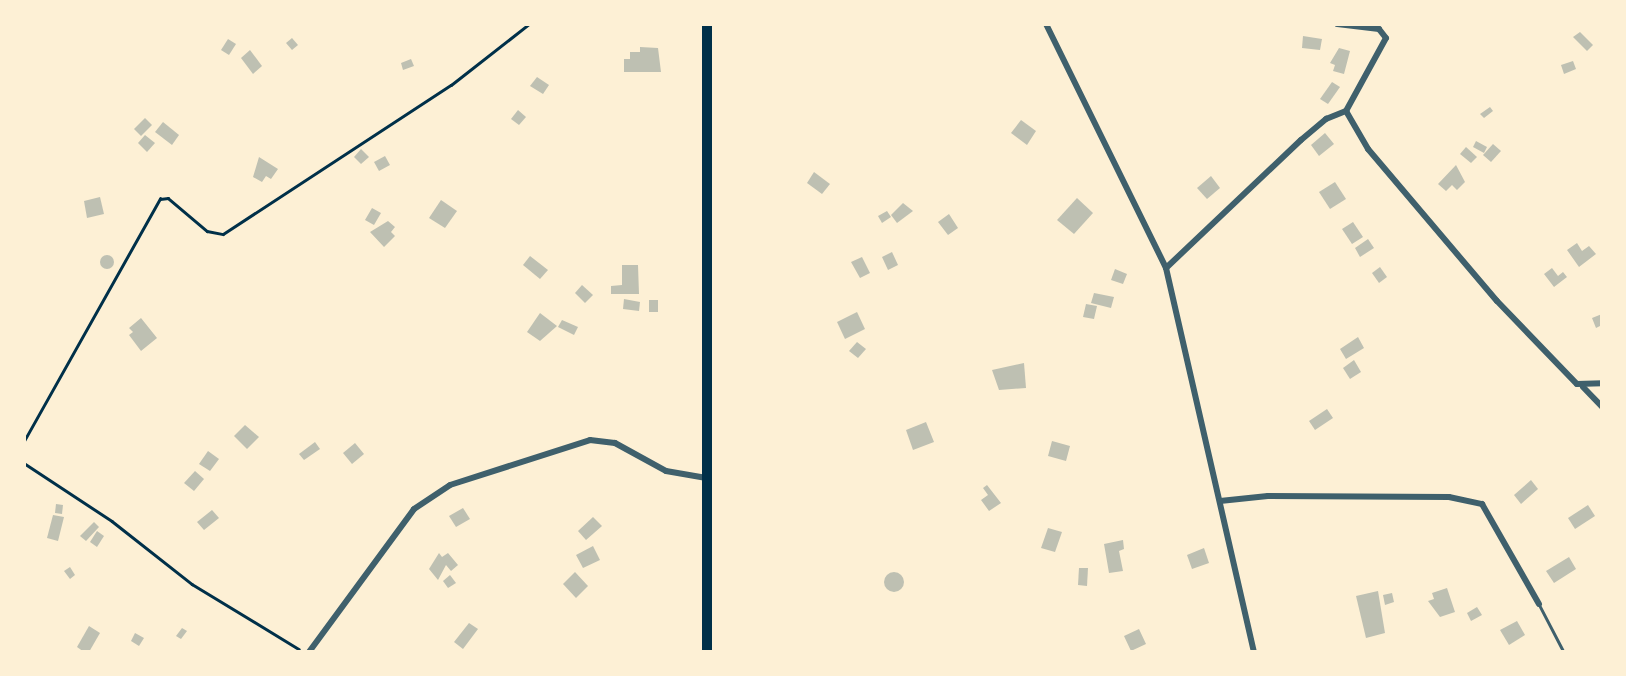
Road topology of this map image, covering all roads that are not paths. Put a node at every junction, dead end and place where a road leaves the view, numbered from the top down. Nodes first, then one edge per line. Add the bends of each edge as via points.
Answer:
1 (708, 24) edge
2 (1046, 24) edge
3 (1337, 24) edge
4 (1346, 111) junction
5 (1166, 268) junction
6 (1601, 383) edge
7 (1583, 387) junction
8 (1601, 407) edge
9 (706, 478) junction
10 (1220, 501) junction
11 (1539, 604) joint
12 (307, 652) edge
13 (707, 652) edge
14 (1254, 652) edge
15 (1564, 652) edge

1 - 9 main road
2 - 5 street
3 - 4 street via 1380,29 1387,38
4 - 5 street via 1326,119 1301,140
4 - 7 street via 1368,149 1497,302
5 - 10 street
6 - 7 street
7 - 8 street
9 - 12 street via 666,471 615,443 590,440 450,485 414,509
9 - 13 main road
10 - 11 street via 1268,496 1449,497 1482,504
10 - 14 street
11 - 15 lane

